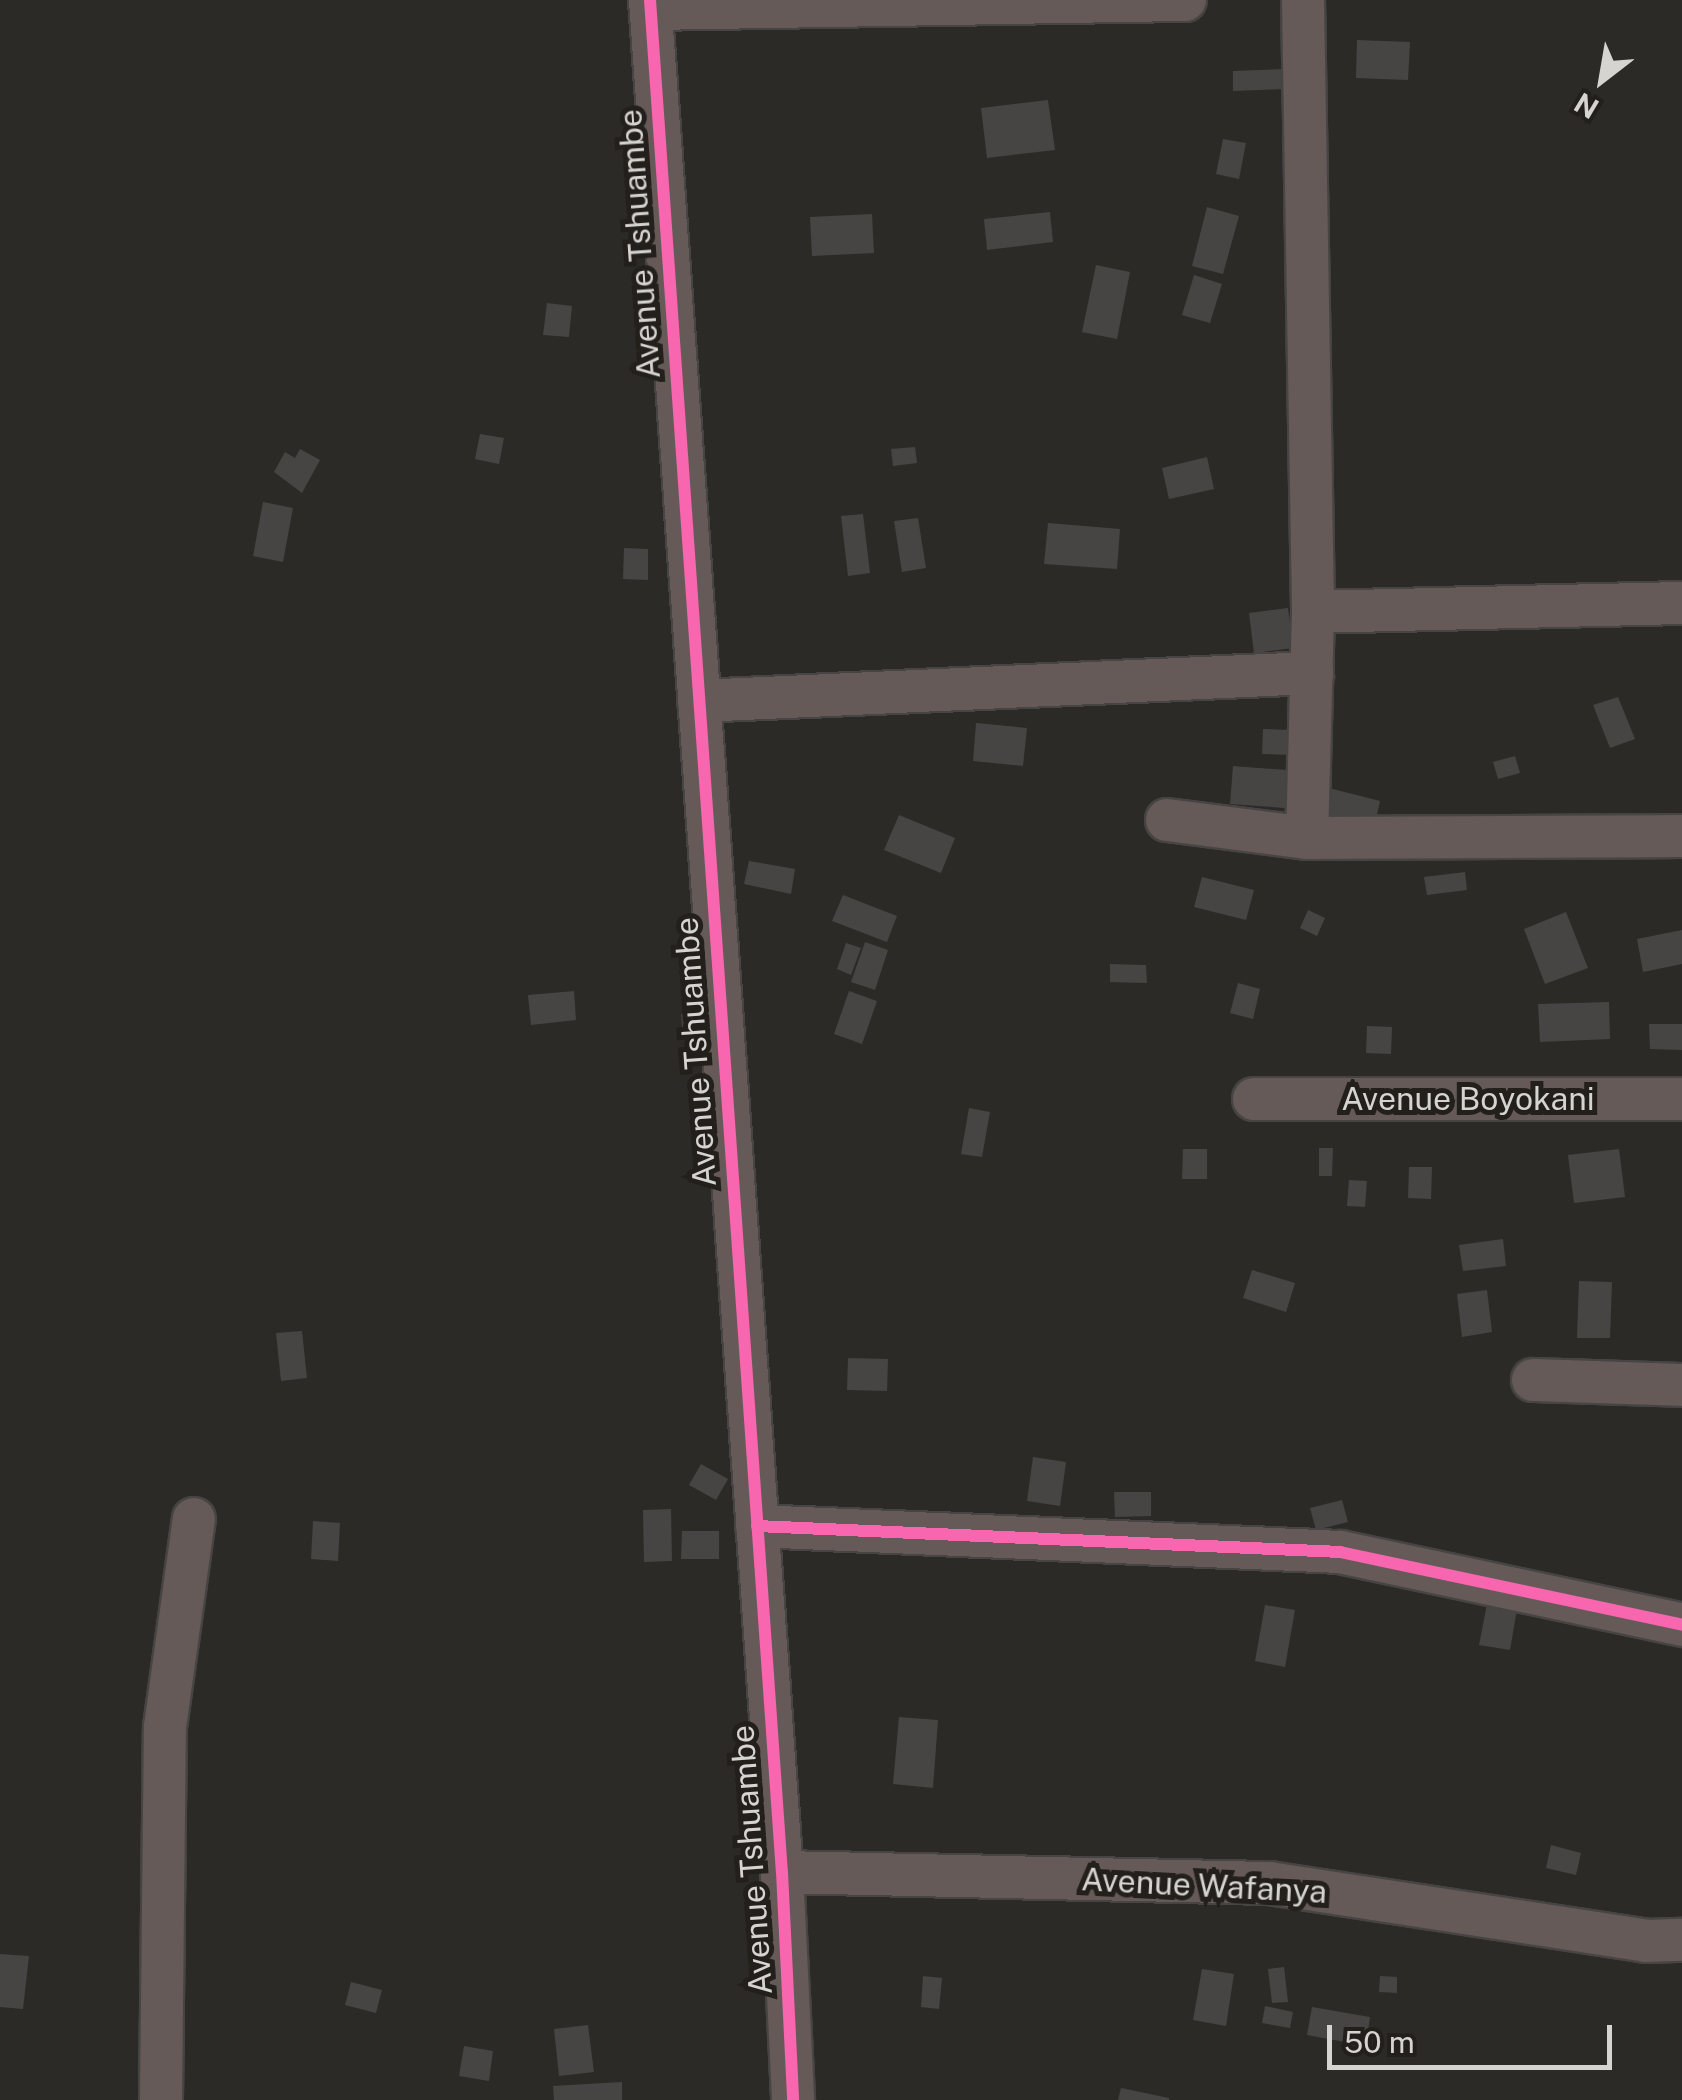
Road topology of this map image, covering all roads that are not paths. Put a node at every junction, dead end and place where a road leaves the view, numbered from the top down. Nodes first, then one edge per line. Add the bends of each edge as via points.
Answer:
1 (1184, 0) edge
2 (1303, 0) edge
3 (651, 4) edge
4 (1682, 604) edge
5 (1314, 612) junction
6 (1312, 673) junction
7 (699, 700) junction
8 (1167, 820) dead end
9 (1682, 836) edge
10 (1307, 838) junction
11 (1682, 1098) edge
12 (1254, 1099) dead end
13 (1532, 1380) dead end
14 (1682, 1385) edge
15 (194, 1518) dead end
16 (757, 1526) junction
17 (1682, 1624) edge
18 (782, 1872) junction
19 (1682, 1940) edge
20 (161, 2100) edge
21 (793, 2100) edge

1 - 3 street
2 - 5 street
3 - 7 street, Avenue Tshuambe
4 - 5 street
5 - 6 street
6 - 7 street
6 - 10 street
7 - 16 street, Avenue Tshuambe
8 - 10 street
9 - 10 street
11 - 12 street, Avenue Boyokani
13 - 14 street
15 - 20 street via 165,1727
16 - 17 street via 1340,1552
16 - 18 street, Avenue Tshuambe
18 - 19 street, Avenue Wafanya via 1269,1883 1646,1941
18 - 21 street, Avenue Tshuambe

